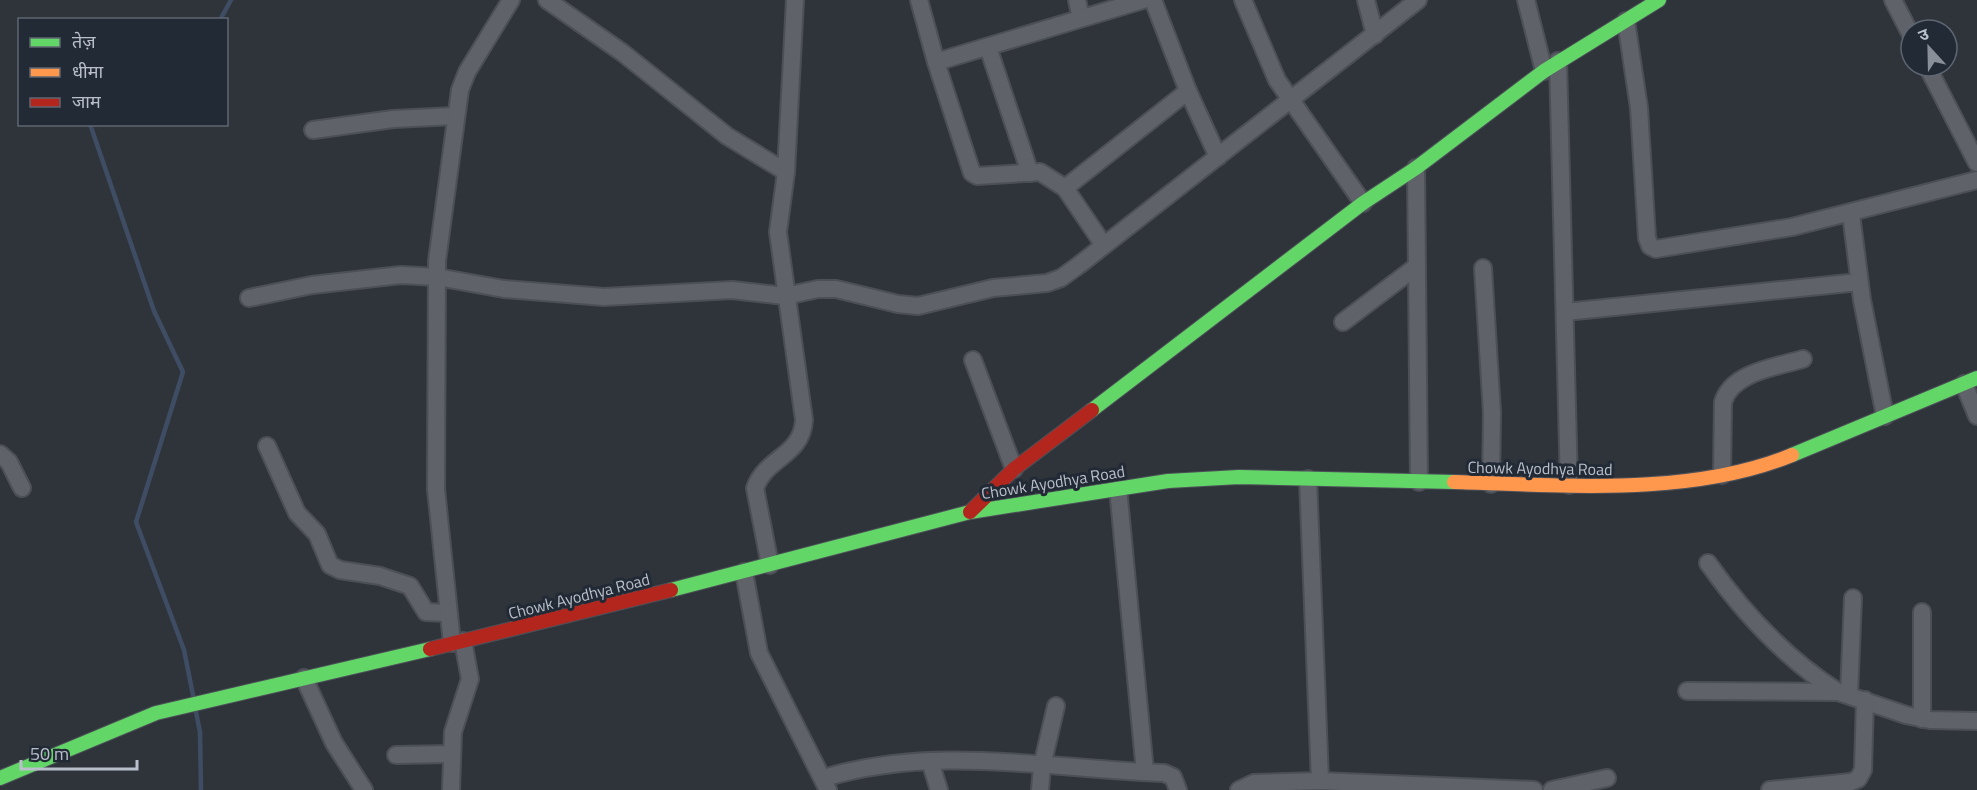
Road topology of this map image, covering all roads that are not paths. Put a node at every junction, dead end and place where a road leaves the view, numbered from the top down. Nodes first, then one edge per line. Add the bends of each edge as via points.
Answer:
1 (511, 0) edge
2 (547, 0) edge
3 (795, 0) edge
4 (919, 0) edge
5 (1077, 0) edge
6 (1143, 0) edge
7 (1153, 0) edge
8 (1243, 0) edge
9 (1366, 0) edge
10 (1418, 0) edge
11 (1527, 0) edge
12 (1659, 0) edge
13 (1893, 0) edge
14 (1081, 18) junction
15 (1902, 18) edge
16 (1626, 21) junction
17 (1375, 35) junction
18 (988, 46) junction
19 (1558, 61) junction
20 (936, 62) junction
21 (1544, 71) junction
22 (1933, 78) edge
23 (1188, 91) junction
24 (1293, 100) junction
25 (455, 116) junction
26 (313, 130) dead end
27 (1218, 157) junction
28 (1977, 163) edge
29 (1416, 168) junction
30 (786, 172) junction
31 (1030, 172) junction
32 (1977, 180) edge
33 (1065, 188) junction
34 (1363, 203) junction
35 (1851, 214) junction
36 (1103, 244) junction
37 (1417, 266) junction
38 (1484, 268) dead end
39 (437, 277) junction
40 (1859, 282) junction
41 (785, 296) junction
42 (249, 298) dead end
43 (1565, 312) junction
44 (1343, 322) dead end
45 (1803, 359) dead end
46 (973, 360) dead end
47 (1970, 381) edge
48 (1884, 416) junction
49 (1977, 416) edge
50 (267, 446) dead end
51 (0, 454) edge
52 (1014, 469) junction
53 (1722, 475) junction
54 (1308, 478) junction
55 (1419, 482) junction
56 (1491, 484) junction
57 (1569, 485) junction
58 (21, 488) dead end
59 (1118, 488) junction
60 (970, 512) junction
61 (1708, 563) dead end
62 (770, 565) junction
63 (744, 572) junction
64 (1853, 598) dead end
65 (1922, 612) dead end
66 (448, 613) junction
67 (458, 642) junction
68 (304, 678) junction
69 (1687, 691) dead end
70 (1850, 696) junction
71 (1056, 706) dead end
72 (1922, 719) junction
73 (1977, 721) edge
74 (451, 754) junction
75 (396, 755) dead end
76 (930, 761) junction
77 (1042, 766) junction
78 (1145, 772) junction
79 (0, 778) edge
80 (1607, 778) dead end
81 (1320, 781) junction
82 (826, 784) edge
83 (1446, 788) edge
84 (1798, 789) edge
85 (364, 790) edge
86 (451, 790) edge
87 (939, 790) edge
88 (1040, 790) edge
89 (1178, 790) edge
90 (1239, 790) edge
91 (1534, 790) edge
92 (1552, 790) edge
93 (1770, 790) edge

1 - 25 street via 467,72
2 - 30 street via 727,136
3 - 30 street
4 - 20 street
5 - 14 street
6 - 14 street
7 - 23 street
8 - 24 street via 1277,80
9 - 17 street
10 - 17 street
11 - 21 street
12 - 16 main road
13 - 15 street
14 - 18 street
16 - 19 main road
16 - 35 street via 1639,108 1650,246 1656,249
17 - 24 street
18 - 20 street
18 - 31 street
19 - 21 main road
19 - 43 street
20 - 31 street via 972,173 977,176
21 - 29 main road
22 - 28 street
23 - 27 street
23 - 33 street
24 - 27 street
24 - 34 street
25 - 26 street via 393,119
25 - 39 street
27 - 36 street
29 - 34 main road
29 - 37 street
30 - 41 street via 778,232
31 - 33 street via 1040,172
32 - 35 street
33 - 36 street
34 - 52 main road
35 - 40 street
36 - 41 street via 1079,266 1054,281 993,288 918,306 836,289
37 - 44 street
37 - 55 street
38 - 56 street via 1492,413
39 - 41 street via 504,289 604,297 732,290
39 - 42 street via 401,275 312,285
39 - 66 street via 436,489
40 - 43 street
40 - 48 street
41 - 62 street via 804,420 797,445 759,477 755,488
43 - 57 street
45 - 53 street via 1755,374 1726,392
46 - 52 street
47 - 48 main road, Chowk Ayodhya Road
47 - 49 street
48 - 53 main road, Chowk Ayodhya Road via 1784,458
50 - 66 street via 291,502 302,521 317,534 330,565 405,583 415,590 426,612
51 - 58 street via 9,462
52 - 60 main road
53 - 57 main road, Chowk Ayodhya Road via 1659,483
54 - 55 main road, Chowk Ayodhya Road
54 - 59 main road, Chowk Ayodhya Road via 1204,479
54 - 81 street
55 - 56 main road, Chowk Ayodhya Road
56 - 57 main road, Chowk Ayodhya Road
59 - 60 main road, Chowk Ayodhya Road
59 - 78 street
60 - 62 main road, Chowk Ayodhya Road
61 - 70 street via 1749,618 1795,662
62 - 63 main road, Chowk Ayodhya Road
63 - 67 main road, Chowk Ayodhya Road
63 - 82 street via 759,653
64 - 70 street
65 - 72 street
66 - 67 street
67 - 68 main road, Chowk Ayodhya Road
67 - 74 street via 470,679 453,732
68 - 79 main road, Chowk Ayodhya Road via 156,713
68 - 85 street via 334,742
69 - 70 street
70 - 72 street
70 - 84 street via 1863,770 1858,779
71 - 77 street
72 - 73 street
74 - 75 street
74 - 86 street
76 - 77 street
76 - 82 street via 885,763
76 - 87 street
77 - 78 street
77 - 88 street
78 - 89 street via 1173,777
80 - 92 street
81 - 83 street
81 - 90 street via 1254,783
83 - 91 street
84 - 93 street

